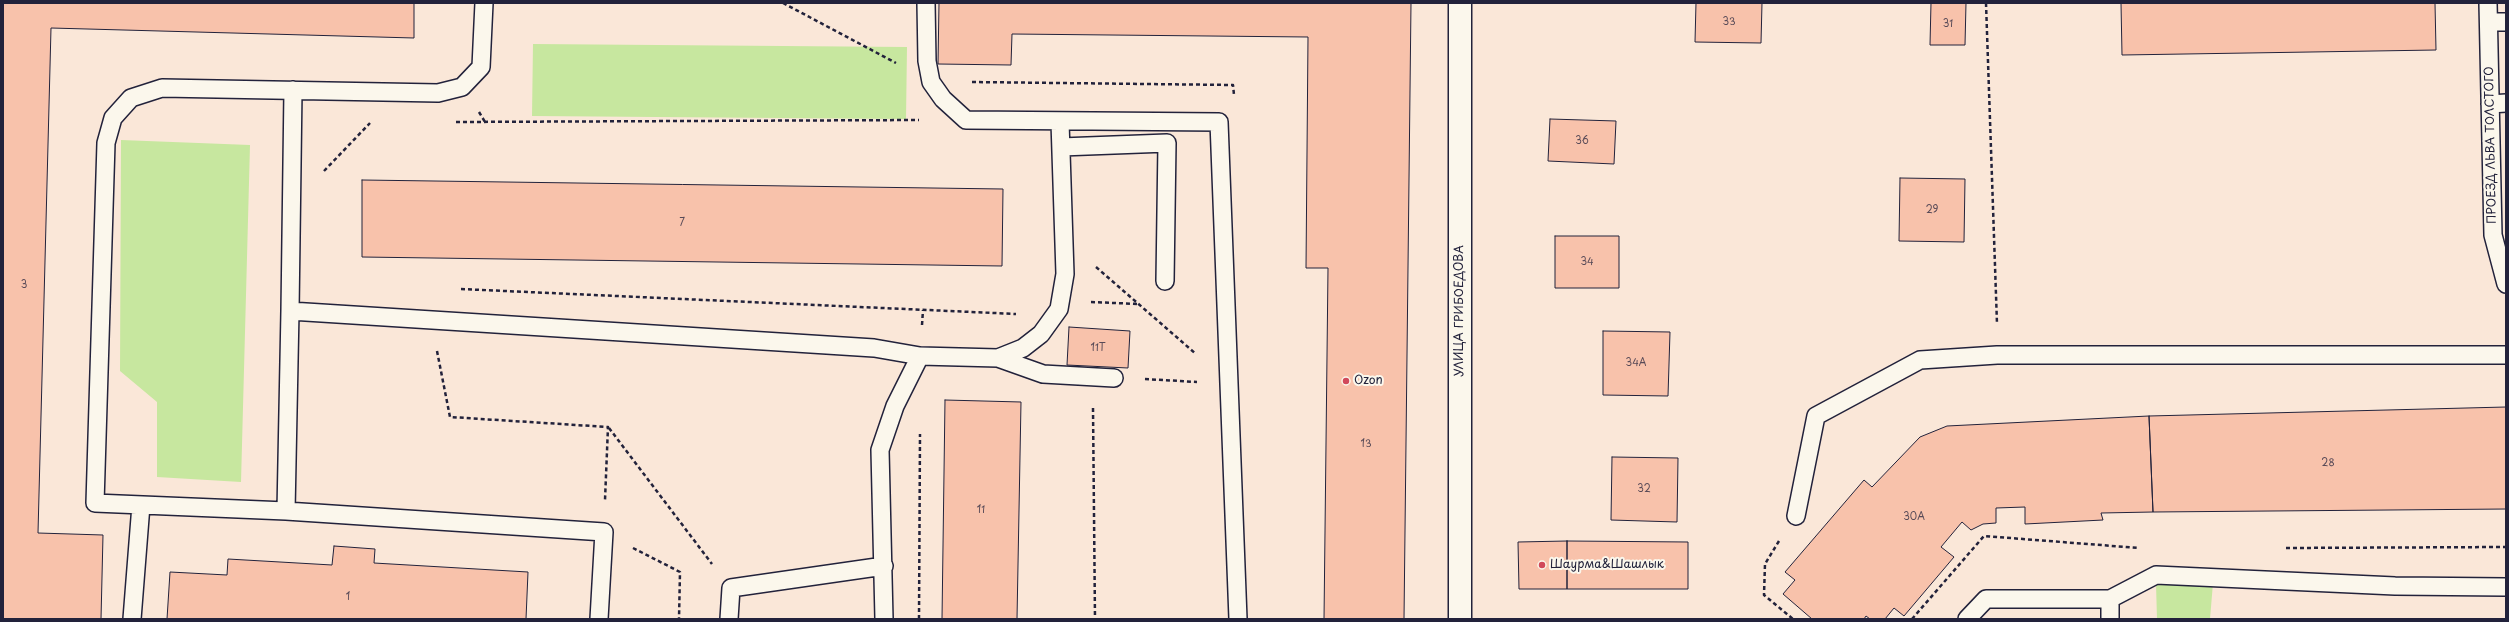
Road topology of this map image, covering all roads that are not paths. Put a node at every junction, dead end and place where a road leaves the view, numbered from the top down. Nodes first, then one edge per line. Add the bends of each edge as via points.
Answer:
1 (484, 3) edge
2 (926, 3) edge
3 (1460, 3) edge
4 (2488, 3) edge
5 (2489, 22) junction
6 (2506, 22) edge
7 (293, 90) junction
8 (2498, 104) edge
9 (1060, 122) junction
10 (1061, 147) junction
11 (1165, 281) dead end
12 (2506, 284) edge
13 (290, 311) junction
14 (2506, 355) edge
15 (920, 356) junction
16 (998, 358) junction
17 (1114, 378) dead end
18 (141, 505) junction
19 (286, 511) junction
20 (1796, 516) road end
21 (884, 566) junction
22 (2506, 587) edge
23 (2110, 599) junction
24 (132, 619) edge
25 (599, 619) edge
26 (729, 619) edge
27 (884, 619) edge
28 (1238, 619) edge
29 (1460, 619) edge
30 (1967, 619) edge
31 (2110, 619) edge

1 - 7 lane via 481,67 462,87 438,93
2 - 9 lane via 927,61 931,82 943,99 966,120
3 - 29 street, УЛИЦА ГРИБОЕДОВА
4 - 5 lane, ПРОЕЗД ЛЬВА ТОЛСТОГО
5 - 6 lane
5 - 8 lane, ПРОЕЗД ЛЬВА ТОЛСТОГО
7 - 13 lane
7 - 18 lane via 162,88 131,98 113,118 106,142 95,503
8 - 12 lane, ПРОЕЗД ЛЬВА ТОЛСТОГО via 2493,235
9 - 10 lane
9 - 28 lane via 1219,122
10 - 11 lane via 1167,143
10 - 16 lane via 1065,274 1059,309 1041,334 1023,348
13 - 15 lane via 874,348
13 - 19 lane
14 - 20 lane via 1997,355 1920,360 1816,416
15 - 16 lane
15 - 21 lane via 895,406 880,450
16 - 17 lane via 1043,374
18 - 19 lane
18 - 24 lane
19 - 25 lane via 604,532
21 - 26 lane via 731,588
21 - 27 lane
22 - 23 lane via 2395,586 2156,576
23 - 30 lane via 1986,599
23 - 31 lane

